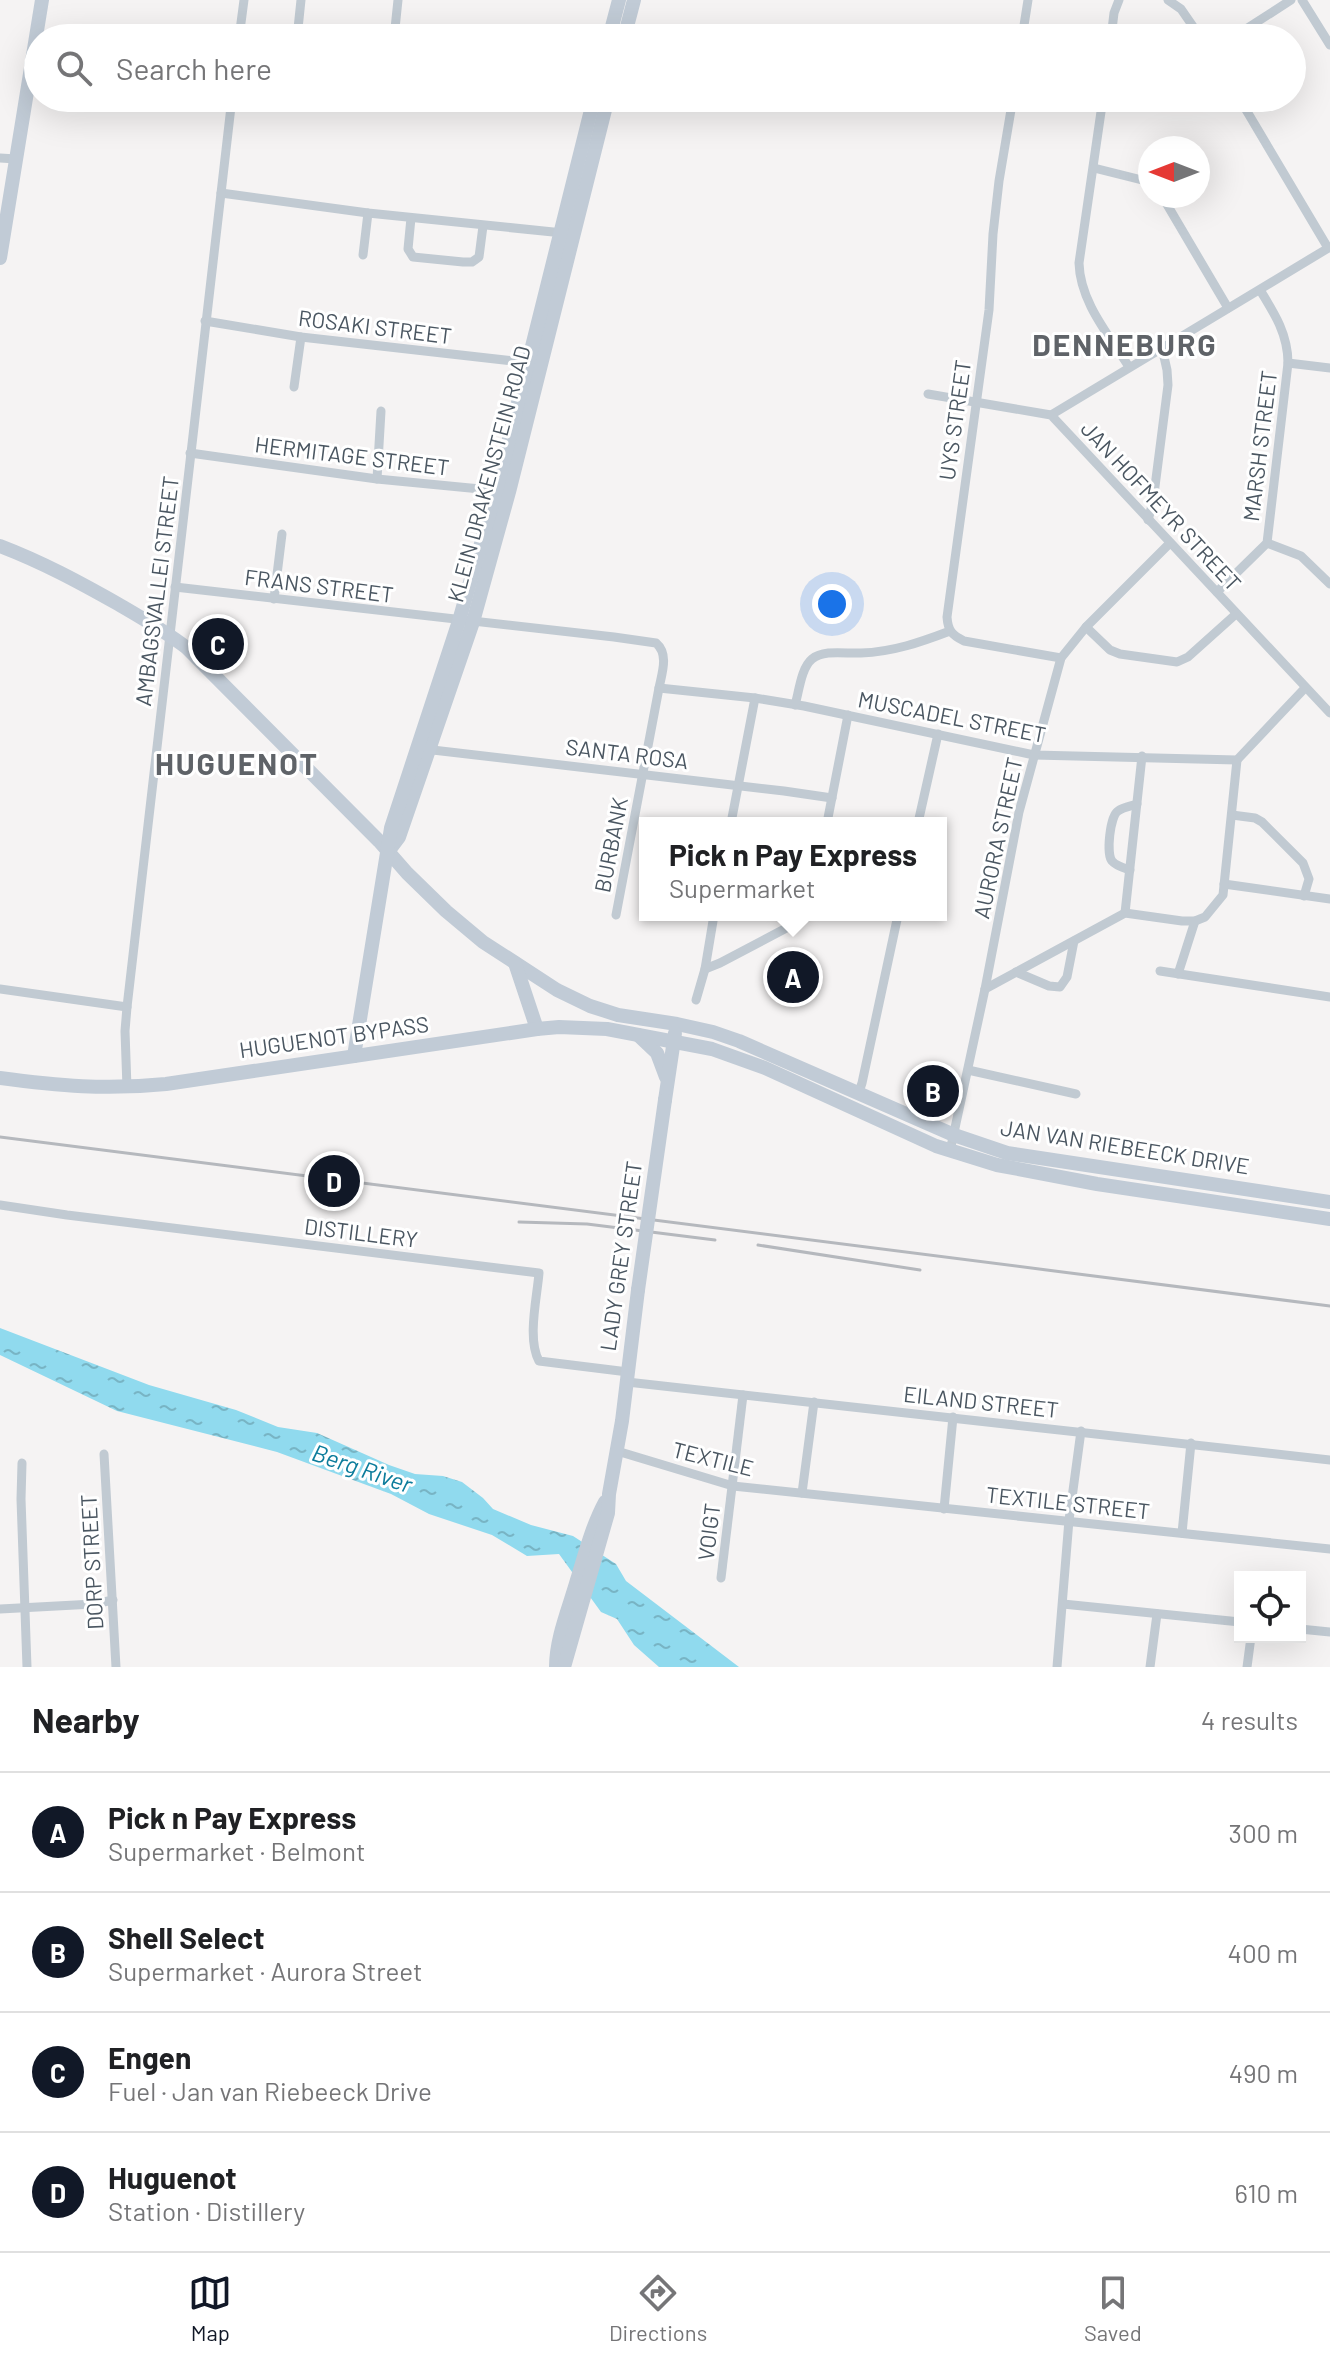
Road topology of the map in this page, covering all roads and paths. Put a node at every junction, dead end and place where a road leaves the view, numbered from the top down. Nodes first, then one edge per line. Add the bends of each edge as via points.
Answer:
1 (42, 0) edge
2 (244, 0) edge
3 (301, 0) edge
4 (398, 0) edge
5 (619, 0) edge
6 (634, 0) edge
7 (1028, 0) edge
8 (1119, 0) edge
9 (1168, 0) edge
10 (1291, 0) edge
11 (1302, 0) edge
12 (38, 24) edge
13 (241, 24) edge
14 (298, 24) edge
15 (395, 24) edge
16 (613, 24) edge
17 (628, 24) edge
18 (1024, 24) edge
19 (1113, 24) edge
20 (1191, 24) edge
21 (1254, 24) edge
22 (1330, 45) edge
23 (24, 110) edge
24 (230, 112) edge
25 (597, 112) edge
26 (1011, 112) edge
27 (1101, 112) edge
28 (1247, 112) edge
29 (0, 158) edge
30 (16, 159) junction
31 (1094, 168) junction
32 (1138, 179) edge
33 (221, 193) junction
34 (1169, 208) edge
35 (368, 213) junction
36 (411, 218) junction
37 (483, 226) junction
38 (567, 234) junction
39 (1329, 247) edge
40 (363, 255) dead end
41 (0, 258) edge
42 (1260, 290) junction
43 (1228, 308) junction
44 (205, 321) junction
45 (301, 337) junction
46 (1162, 348) junction
47 (535, 363) junction
48 (1288, 363) junction
49 (1129, 367) junction
50 (1330, 368) edge
51 (294, 387) dead end
52 (928, 394) dead end
53 (976, 402) junction
54 (381, 411) dead end
55 (1051, 415) junction
56 (190, 453) junction
57 (377, 479) junction
58 (503, 491) junction
59 (1148, 520) junction
60 (282, 534) dead end
61 (1170, 543) junction
62 (1267, 543) junction
63 (0, 546) edge
64 (1330, 584) edge
65 (175, 587) junction
66 (1217, 592) junction
67 (274, 599) junction
68 (1236, 614) junction
69 (466, 621) junction
70 (1086, 627) junction
71 (950, 631) junction
72 (169, 634) junction
73 (1061, 658) junction
74 (659, 688) junction
75 (1305, 688) junction
76 (755, 698) junction
77 (795, 705) junction
78 (1330, 713) edge
79 (848, 715) junction
80 (938, 734) junction
81 (423, 749) junction
82 (1034, 755) junction
83 (1142, 756) junction
84 (1237, 760) junction
85 (643, 774) junction
86 (737, 786) junction
87 (832, 798) junction
88 (1137, 804) junction
89 (1232, 815) junction
90 (732, 817) edge
91 (828, 817) edge
92 (919, 817) edge
93 (388, 852) junction
94 (1130, 870) junction
95 (1224, 884) junction
96 (1304, 896) junction
97 (1330, 899) edge
98 (1125, 913) junction
99 (616, 915) dead end
100 (713, 921) edge
101 (800, 921) edge
102 (897, 921) edge
103 (1195, 921) junction
104 (1074, 941) junction
105 (515, 963) junction
106 (705, 969) junction
107 (1160, 971) dead end
108 (1016, 972) junction
109 (1178, 974) junction
110 (0, 989) edge
111 (985, 989) junction
112 (1330, 997) edge
113 (696, 1000) dead end
114 (127, 1007) junction
115 (677, 1024) junction
116 (537, 1029) junction
117 (637, 1034) junction
118 (673, 1041) junction
119 (354, 1056) junction
120 (968, 1070) junction
121 (0, 1078) edge
122 (667, 1081) junction
123 (127, 1088) junction
124 (1076, 1094) dead end
125 (856, 1101) junction
126 (954, 1135) junction
127 (950, 1151) junction
128 (1330, 1202) edge
129 (0, 1205) edge
130 (1330, 1219) edge
131 (628, 1377) junction
132 (743, 1395) junction
133 (814, 1402) junction
134 (953, 1417) junction
135 (1081, 1431) junction
136 (1191, 1443) junction
137 (617, 1451) junction
138 (104, 1454) dead end
139 (1330, 1460) edge
140 (22, 1463) dead end
141 (733, 1486) junction
142 (802, 1493) junction
143 (944, 1509) junction
144 (1069, 1520) junction
145 (1182, 1533) junction
146 (1330, 1549) edge
147 (721, 1578) dead end
148 (1063, 1604) junction
149 (113, 1605) junction
150 (24, 1608) junction
151 (0, 1609) edge
152 (1157, 1614) junction
153 (571, 1619) junction
154 (1234, 1621) edge
155 (1306, 1630) edge
156 (1330, 1632) edge
157 (1250, 1643) edge
158 (27, 1667) edge
159 (116, 1667) edge
160 (556, 1667) edge
161 (564, 1667) edge
162 (1057, 1667) edge
163 (1150, 1667) edge
164 (1247, 1667) edge

1 - 12 main road
2 - 13 street
3 - 14 street
4 - 15 street
5 - 16 main road
6 - 17 main road
7 - 18 street
8 - 19 street
9 - 20 street
10 - 21 street
11 - 22 street
23 - 30 main road
24 - 33 street, AMBAGSVALLEI STREET
25 - 38 main road, KLEIN DRAKENSTEIN ROAD
26 - 53 street, UYS STREET
27 - 31 street
28 - 39 street
29 - 30 street
30 - 41 main road
31 - 32 street
31 - 49 street via 1080,278 1088,302
33 - 35 street
33 - 44 street, AMBAGSVALLEI STREET
34 - 43 street
35 - 36 street
35 - 40 street
36 - 37 street
36 - 37 street via 409,254 438,260 477,260
37 - 38 street
38 - 47 main road, KLEIN DRAKENSTEIN ROAD
39 - 42 street
42 - 43 street
42 - 48 street, MARSH STREET via 1282,327
43 - 46 street
44 - 45 street, ROSAKI STREET
44 - 56 street, AMBAGSVALLEI STREET
45 - 47 street, ROSAKI STREET
45 - 51 street
46 - 49 street
46 - 59 street via 1168,385
47 - 58 main road, KLEIN DRAKENSTEIN ROAD
48 - 50 street
48 - 62 street, MARSH STREET
49 - 55 street
52 - 53 street, JAN HOFMEYR STREET
53 - 55 street, JAN HOFMEYR STREET
53 - 71 street, UYS STREET via 947,617
54 - 57 street
55 - 59 street, JAN HOFMEYR STREET
56 - 57 street, HERMITAGE STREET
56 - 65 street, AMBAGSVALLEI STREET
57 - 58 street, HERMITAGE STREET
58 - 69 main road, KLEIN DRAKENSTEIN ROAD
59 - 61 street, JAN HOFMEYR STREET
60 - 67 street
61 - 66 street, JAN HOFMEYR STREET
61 - 70 street, AURORA STREET
62 - 64 street via 1301,556
62 - 66 street, MARSH STREET
63 - 72 main road, JAN VAN RIEBEECK DRIVE via 95,589
65 - 67 street, FRANS STREET
65 - 72 street, AMBAGSVALLEI STREET
66 - 68 street, JAN HOFMEYR STREET
67 - 69 street, FRANS STREET
68 - 70 street via 1177,662 1110,650
68 - 75 street, JAN HOFMEYR STREET
69 - 74 street, BURBANK via 656,643 664,656
69 - 81 main road, KLEIN DRAKENSTEIN ROAD
70 - 73 street, AURORA STREET
71 - 73 street via 964,641
71 - 77 street via 895,649 815,657
72 - 93 main road, JAN VAN RIEBEECK DRIVE
72 - 114 street, AMBAGSVALLEI STREET
73 - 82 street, AURORA STREET
74 - 76 street, MUSCADEL STREET
74 - 85 street, BURBANK
75 - 78 street, JAN HOFMEYR STREET
75 - 84 street
76 - 77 street, MUSCADEL STREET
76 - 86 street
77 - 79 street, MUSCADEL STREET
79 - 80 street, MUSCADEL STREET
79 - 87 street
80 - 82 street, MUSCADEL STREET
80 - 92 street
81 - 85 street, SANTA ROSA
81 - 93 main road, KLEIN DRAKENSTEIN ROAD via 399,837
82 - 83 street, MUSCADEL STREET
82 - 111 street, AURORA STREET
83 - 84 street, MUSCADEL STREET
83 - 88 street
84 - 89 street
85 - 86 street, SANTA ROSA
85 - 99 street, BURBANK
86 - 87 street, SANTA ROSA
86 - 90 street
87 - 91 street
88 - 94 street
88 - 94 street via 1115,812 1112,819 1109,856
89 - 95 street
89 - 96 street via 1262,822 1303,863 1309,879
93 - 105 main road, JAN VAN RIEBEECK DRIVE via 446,911
93 - 119 main road, KLEIN DRAKENSTEIN ROAD
94 - 98 street
95 - 96 street
95 - 103 street via 1217,904
96 - 97 street
98 - 103 street
98 - 104 street
100 - 106 street
101 - 106 street
102 - 125 street
103 - 109 street
104 - 108 street
104 - 108 street via 1060,987
105 - 115 main road, JAN VAN RIEBEECK DRIVE via 590,1006
105 - 116 main road
106 - 113 street
107 - 109 street
108 - 111 street
109 - 112 street
110 - 114 street
111 - 120 street, AURORA STREET
114 - 123 street, AMBAGSVALLEI STREET
115 - 118 main road, LADY GREY STREET
115 - 125 main road, JAN VAN RIEBEECK DRIVE via 739,1041
116 - 117 main road, HUGUENOT BYPASS via 584,1027
116 - 119 main road, HUGUENOT BYPASS
117 - 118 main road, HUGUENOT BYPASS
117 - 122 main road via 657,1053
118 - 122 main road, LADY GREY STREET
118 - 125 main road, JAN VAN RIEBEECK DRIVE via 712,1049
119 - 123 main road, HUGUENOT BYPASS
120 - 124 street
120 - 126 street, AURORA STREET
121 - 123 main road, HUGUENOT BYPASS
122 - 131 main road, LADY GREY STREET, bridge
125 - 126 main road, JAN VAN RIEBEECK DRIVE
125 - 127 main road, JAN VAN RIEBEECK DRIVE
126 - 127 street, AURORA STREET
126 - 128 main road, JAN VAN RIEBEECK DRIVE via 1007,1153
127 - 130 main road, JAN VAN RIEBEECK DRIVE via 1031,1173
129 - 131 street, DISTILLERY via 539,1273 533,1341 539,1361
131 - 132 street, EILAND STREET
131 - 137 main road, LADY GREY STREET
132 - 133 street, EILAND STREET
132 - 141 street, VOIGT
133 - 134 street, EILAND STREET
133 - 142 street
134 - 135 street, EILAND STREET
134 - 143 street
135 - 136 street, EILAND STREET
135 - 144 street
136 - 139 street, EILAND STREET
136 - 145 street
137 - 141 street, TEXTILE
137 - 153 main road, LADY GREY STREET
138 - 149 street, DORP STREET
140 - 150 street
141 - 142 street, TEXTILE
141 - 147 street, VOIGT
142 - 143 street, TEXTILE STREET
143 - 144 street, TEXTILE STREET
144 - 145 street, TEXTILE STREET
144 - 148 street
145 - 146 street, TEXTILE STREET
148 - 152 street
148 - 162 street
149 - 150 street
149 - 159 street, DORP STREET
150 - 151 street
150 - 158 street
152 - 154 street
152 - 163 street
153 - 160 main road, LADY GREY STREET via 560,1640
153 - 161 main road, LADY GREY STREET
155 - 156 street
157 - 164 street

